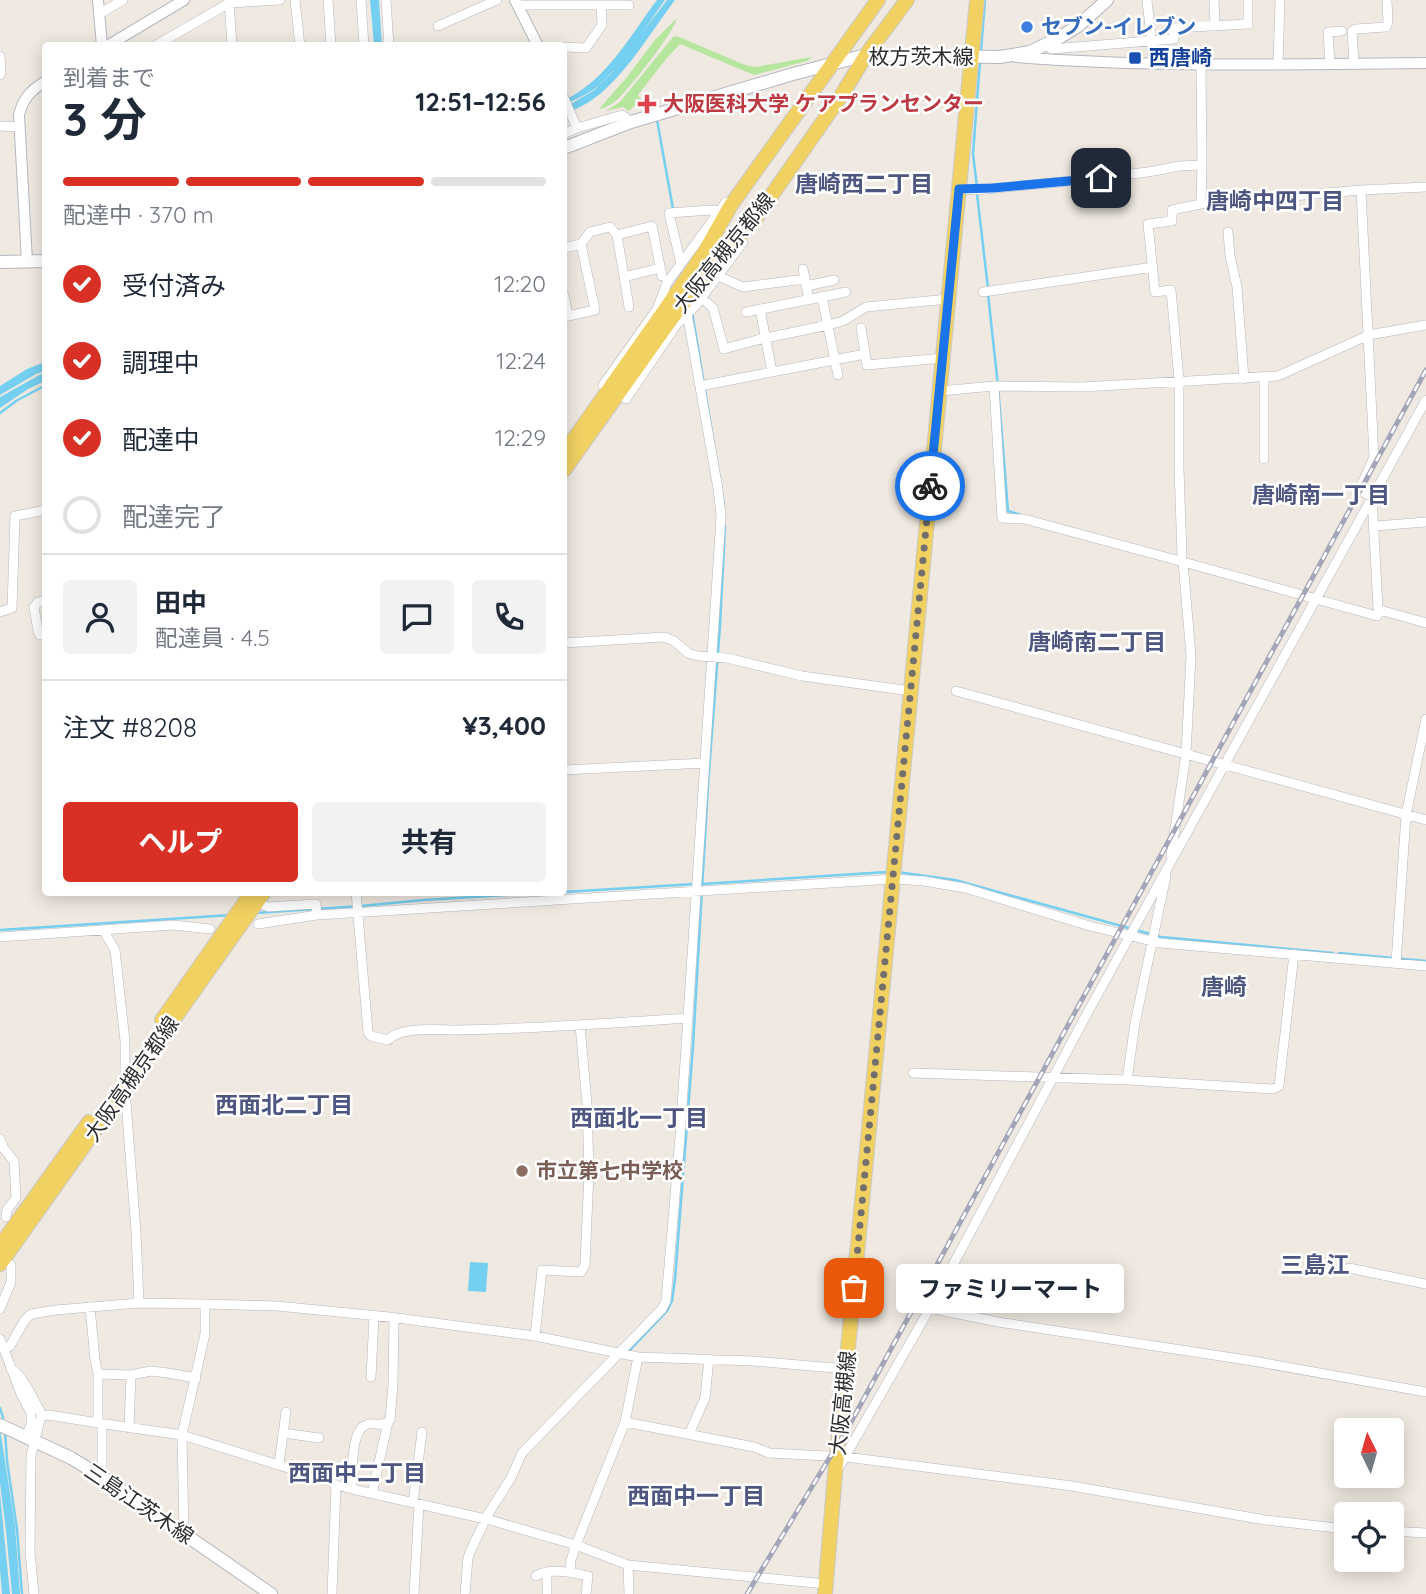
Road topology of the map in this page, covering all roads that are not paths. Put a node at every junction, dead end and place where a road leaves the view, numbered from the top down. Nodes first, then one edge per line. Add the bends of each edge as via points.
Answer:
1 (98, 0) edge
2 (122, 0) edge
3 (184, 0) edge
4 (279, 0) edge
5 (295, 0) edge
6 (328, 0) edge
7 (361, 0) edge
8 (386, 0) edge
9 (497, 0) edge
10 (878, 0) edge
11 (908, 0) edge
12 (977, 0) edge
13 (1107, 0) edge
14 (1147, 0) edge
15 (1214, 0) edge
16 (1248, 0) edge
17 (1280, 0) edge
18 (1387, 0) edge
19 (229, 2) edge
20 (516, 3) edge
21 (601, 5) junction
22 (629, 5) dead end
23 (99, 14) junction
24 (438, 26) dead end
25 (1215, 26) junction
26 (1342, 31) dead end
27 (1151, 40) junction
28 (104, 42) edge
29 (112, 42) edge
30 (162, 42) edge
31 (232, 42) edge
32 (300, 42) edge
33 (331, 42) edge
34 (364, 42) edge
35 (389, 42) edge
36 (536, 42) edge
37 (567, 47) edge
38 (1051, 50) junction
39 (866, 55) junction
40 (0, 56) edge
41 (972, 57) junction
42 (1426, 63) edge
43 (1278, 64) junction
44 (1330, 64) junction
45 (1354, 64) junction
46 (831, 65) junction
47 (1154, 65) junction
48 (1201, 65) junction
49 (0, 75) edge
50 (42, 84) edge
51 (567, 104) edge
52 (631, 122) junction
53 (576, 124) junction
54 (0, 126) edge
55 (19, 127) junction
56 (567, 132) edge
57 (567, 147) edge
58 (1202, 165) junction
59 (754, 173) junction
60 (1426, 187) edge
61 (959, 189) junction
62 (1361, 190) junction
63 (1201, 204) junction
64 (719, 211) junction
65 (1228, 232) dead end
66 (617, 235) junction
67 (743, 242) dead end
68 (581, 244) junction
69 (567, 247) edge
70 (27, 261) junction
71 (42, 261) edge
72 (0, 262) edge
73 (681, 264) junction
74 (1153, 267) junction
75 (803, 269) dead end
76 (718, 276) junction
77 (624, 277) junction
78 (834, 280) dead end
79 (806, 282) junction
80 (846, 292) dead end
81 (983, 292) dead end
82 (822, 297) junction
83 (702, 298) junction
84 (948, 299) junction
85 (809, 300) junction
86 (629, 307) dead end
87 (760, 309) junction
88 (746, 312) dead end
89 (687, 313) junction
90 (567, 317) edge
91 (828, 325) junction
92 (1426, 326) edge
93 (861, 328) dead end
94 (1369, 335) junction
95 (765, 338) junction
96 (865, 354) junction
97 (943, 358) junction
98 (835, 359) junction
99 (772, 372) junction
100 (838, 375) dead end
101 (1264, 378) junction
102 (1244, 379) junction
103 (1179, 381) junction
104 (700, 386) junction
105 (994, 386) junction
106 (607, 387) dead end
107 (940, 391) junction
108 (622, 397) dead end
109 (1426, 400) edge
110 (567, 449) edge
111 (1264, 459) dead end
112 (567, 466) edge
113 (1372, 497) junction
114 (42, 511) edge
115 (1426, 522) edge
116 (1375, 526) junction
117 (1182, 561) junction
118 (1315, 599) junction
119 (42, 602) edge
120 (1380, 611) junction
121 (0, 612) edge
122 (1426, 624) edge
123 (42, 635) edge
124 (567, 643) edge
125 (712, 657) junction
126 (911, 691) junction
127 (956, 691) dead end
128 (1426, 719) edge
129 (1186, 754) junction
130 (705, 763) junction
131 (1225, 765) junction
132 (567, 770) edge
133 (1406, 815) junction
134 (1426, 820) edge
135 (1169, 866) junction
136 (894, 879) junction
137 (697, 891) junction
138 (258, 896) edge
139 (356, 896) edge
140 (358, 912) junction
141 (317, 915) junction
142 (258, 923) dead end
143 (210, 929) dead end
144 (103, 930) junction
145 (1130, 936) junction
146 (0, 937) edge
147 (1152, 941) junction
148 (1294, 954) junction
149 (1396, 963) junction
150 (1426, 966) edge
151 (688, 1017) junction
152 (580, 1025) junction
153 (125, 1072) junction
154 (914, 1073) dead end
155 (1052, 1079) junction
156 (1127, 1080) junction
157 (125, 1089) junction
158 (0, 1139) edge
159 (6, 1217) dead end
160 (0, 1246) edge
161 (5, 1265) edge
162 (1349, 1268) dead end
163 (1426, 1284) edge
164 (139, 1303) junction
165 (205, 1304) junction
166 (90, 1307) junction
167 (930, 1308) junction
168 (0, 1309) edge
169 (374, 1316) junction
170 (394, 1318) junction
171 (536, 1336) junction
172 (0, 1339) edge
173 (4, 1350) junction
174 (617, 1353) junction
175 (638, 1357) junction
176 (709, 1359) junction
177 (11, 1369) junction
178 (846, 1369) junction
179 (98, 1374) junction
180 (131, 1375) junction
181 (371, 1377) dead end
182 (196, 1378) junction
183 (1426, 1392) edge
184 (286, 1412) dead end
185 (41, 1416) junction
186 (388, 1422) junction
187 (625, 1422) junction
188 (100, 1424) junction
189 (129, 1427) junction
190 (6, 1428) edge
191 (422, 1432) dead end
192 (283, 1433) junction
193 (182, 1434) junction
194 (689, 1434) junction
195 (318, 1438) dead end
196 (30, 1439) junction
197 (841, 1457) junction
198 (279, 1464) junction
199 (102, 1477) junction
200 (336, 1485) junction
201 (352, 1489) junction
202 (372, 1494) junction
203 (416, 1504) junction
204 (485, 1519) junction
205 (1334, 1527) edge
206 (1404, 1532) edge
207 (1426, 1533) edge
208 (184, 1534) junction
209 (576, 1545) junction
210 (628, 1566) junction
211 (547, 1572) junction
212 (570, 1572) junction
213 (536, 1576) dead end
214 (825, 1589) edge
215 (34, 1594) edge
216 (271, 1594) edge
217 (332, 1594) edge
218 (414, 1594) edge
219 (465, 1594) edge
220 (547, 1594) edge
221 (586, 1594) edge
222 (629, 1594) edge

1 - 23 street
2 - 23 street
3 - 29 street
4 - 19 street
5 - 32 street
6 - 33 street
7 - 34 street
8 - 35 street
9 - 24 street
10 - 46 main road, 大阪高槻京都線
11 - 39 main road, 大阪高槻京都線
12 - 41 main road, 大阪高槻線
13 - 38 main road, 枚方茨木線
14 - 27 street
15 - 25 street
16 - 25 street via 1248,24
17 - 43 street
18 - 45 street via 1386,27 1352,32
19 - 30 street
19 - 31 street
20 - 21 street
20 - 36 street
21 - 22 street
21 - 37 street via 602,25 586,48
23 - 28 street
25 - 27 street via 1172,27 1174,38
26 - 44 street via 1328,32
27 - 38 street
27 - 47 street
38 - 41 main road, 枚方茨木線
38 - 47 street
39 - 41 main road, 枚方茨木線
39 - 46 main road, 枚方茨木線
39 - 112 main road, 大阪高槻京都線 via 755,219 672,318
40 - 49 street
41 - 61 main road, 大阪高槻線
42 - 45 street
43 - 44 street
43 - 48 street
44 - 45 street
46 - 52 main road, 枚方茨木線
46 - 59 main road, 大阪高槻京都線
47 - 48 street
48 - 58 street
50 - 55 street via 22,105
51 - 53 street
52 - 53 street via 622,115
52 - 57 main road, 枚方茨木線
53 - 56 street
54 - 55 street
55 - 70 street
58 - 61 street
58 - 63 street
59 - 64 street
59 - 110 main road, 大阪高槻京都線 via 704,253
60 - 62 street
61 - 84 main road, 大阪高槻線
62 - 63 street
62 - 94 street
63 - 74 street via 1172,210 1172,220 1148,224
64 - 73 street
64 - 73 street via 669,213
65 - 102 street
66 - 68 street via 610,228 590,232
66 - 77 street
66 - 77 street via 652,226 661,272
67 - 76 street
68 - 69 street
68 - 90 street via 595,310
70 - 71 main road
70 - 72 main road
73 - 106 street via 657,309 604,385
74 - 81 street
74 - 103 street via 1155,292 1171,290
75 - 79 street
76 - 79 street via 743,287
76 - 83 street
77 - 86 street
78 - 79 street
79 - 85 street
80 - 82 street
82 - 85 street
82 - 91 street
83 - 89 street
83 - 95 street via 713,309 724,349
84 - 91 street via 866,307
84 - 97 main road, 大阪高槻線
85 - 87 street
87 - 88 street
87 - 95 street
89 - 104 street
89 - 108 street via 626,399
91 - 95 street
91 - 98 street
92 - 94 street
93 - 96 street
94 - 101 street
94 - 113 street via 1374,457 1359,490
95 - 99 street
96 - 97 street via 867,365
96 - 98 street
97 - 107 main road, 大阪高槻線
98 - 99 street
98 - 100 street
99 - 104 street
101 - 102 street
101 - 111 street
102 - 103 street
103 - 105 street
103 - 117 street
104 - 125 street via 721,515
105 - 107 street
105 - 117 street via 1002,518 1024,519
107 - 126 main road, 大阪高槻線
109 - 113 street
113 - 116 street
113 - 118 street
114 - 121 street via 15,516 12,608
115 - 116 street
116 - 120 street
117 - 118 street
117 - 129 street via 1191,656
118 - 120 street via 1377,616
118 - 131 street
119 - 123 street via 34,607
120 - 122 street
124 - 125 street via 664,637 688,653
125 - 126 street via 802,676
125 - 130 street
126 - 136 main road, 大阪高槻線
127 - 129 street
128 - 133 street
129 - 131 street
129 - 135 street
130 - 132 street
130 - 137 street
131 - 133 street
131 - 135 street
133 - 134 street
133 - 149 street
135 - 145 street
135 - 147 street
136 - 137 street
136 - 145 street via 965,888
136 - 178 main road, 大阪高槻線
137 - 140 street
137 - 151 street
138 - 141 street via 268,907 316,904
138 - 153 main road, 大阪高槻京都線
138 - 157 main road, 大阪高槻京都線
139 - 140 street
140 - 141 street
140 - 152 street via 371,1035 388,1040 419,1030
141 - 142 street
143 - 144 street via 173,925
144 - 146 street
144 - 153 street via 115,950
145 - 147 street
145 - 155 street
147 - 148 street
147 - 156 street
148 - 149 street
148 - 156 street via 1279,1086
149 - 150 street
151 - 152 street
151 - 174 street via 666,1301
152 - 171 street via 589,1172 585,1265 581,1272 542,1270
153 - 157 street
153 - 160 main road, 大阪高槻京都線
154 - 155 street
155 - 156 street
155 - 167 street
157 - 161 main road, 大阪高槻京都線
157 - 164 street
158 - 159 street via 13,1161 16,1198
161 - 168 street via 11,1282
162 - 163 street
164 - 165 street
164 - 166 street
165 - 169 street
165 - 182 street via 205,1334
166 - 173 street via 31,1314
166 - 179 street
167 - 183 street
167 - 197 street
169 - 170 street
169 - 181 street
170 - 171 street
170 - 186 street
171 - 174 street
172 - 173 street
173 - 177 street
174 - 175 street
174 - 204 street via 526,1447
175 - 176 street
175 - 187 street
176 - 178 street
176 - 194 street via 705,1398
177 - 185 street via 21,1378
177 - 196 street via 31,1413
178 - 197 main road, 大阪高槻線
179 - 180 street
179 - 188 street
180 - 182 street via 151,1371
180 - 189 street
182 - 193 street
184 - 192 street
185 - 188 street
185 - 196 street
186 - 201 street via 367,1424 359,1432 351,1464
186 - 202 street
187 - 194 street
187 - 209 street
188 - 189 street
188 - 199 street
189 - 193 street
190 - 196 main road, 三島江茨木線
191 - 203 street
192 - 195 street
192 - 198 street
193 - 198 street
193 - 208 street
194 - 197 street via 769,1454
196 - 199 main road, 三島江茨木線
196 - 215 street
197 - 205 street via 1073,1486 1265,1520
197 - 214 main road, 大阪高槻線 via 835,1474
198 - 200 street
199 - 208 main road, 三島江茨木線
200 - 201 street
200 - 217 street
201 - 202 street
202 - 203 street
203 - 204 street
203 - 218 street
204 - 209 street
204 - 219 street via 468,1558
206 - 207 street
208 - 216 main road, 三島江茨木線
209 - 210 street
209 - 212 street
210 - 214 street
210 - 222 street
211 - 212 street
211 - 213 street
211 - 220 street
212 - 221 street via 589,1576

